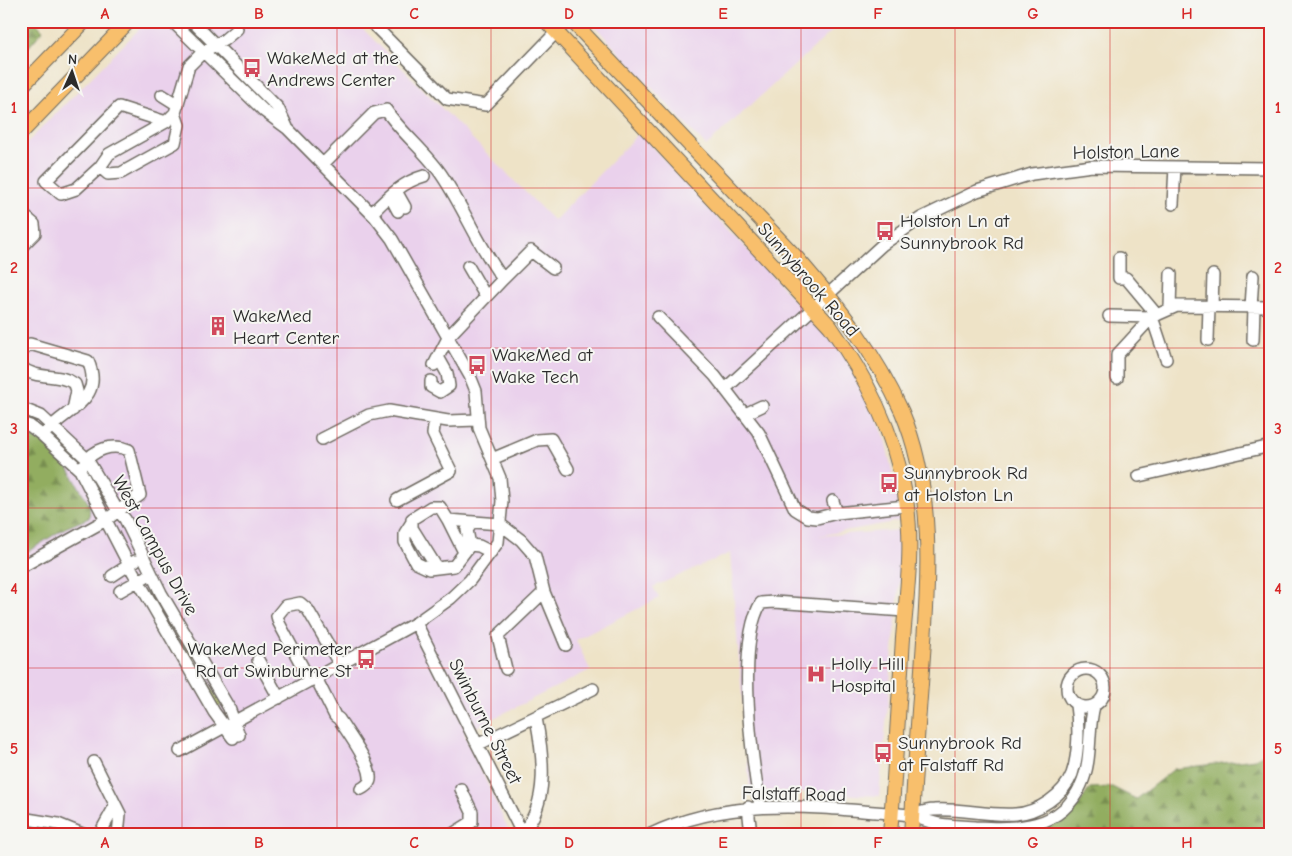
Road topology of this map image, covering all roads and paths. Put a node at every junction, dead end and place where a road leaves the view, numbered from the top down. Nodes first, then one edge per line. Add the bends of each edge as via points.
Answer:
1 (85, 21) edge
2 (129, 21) edge
3 (172, 21) edge
4 (192, 21) edge
5 (370, 21) edge
6 (546, 21) edge
7 (567, 21) edge
8 (572, 21) edge
9 (237, 29) dead end
10 (557, 33) junction
11 (216, 45) junction
12 (203, 52) junction
13 (21, 87) edge
14 (162, 95) dead end
15 (177, 109) junction
16 (166, 122) junction
17 (645, 126) junction
18 (287, 128) junction
19 (21, 133) edge
20 (678, 135) junction
21 (323, 164) junction
22 (1174, 166) junction
23 (100, 167) junction
24 (1271, 168) edge
25 (424, 176) dead end
26 (393, 194) junction
27 (1173, 204) dead end
28 (402, 209) dead end
29 (21, 212) edge
30 (372, 213) junction
31 (21, 247) edge
32 (1119, 258) dead end
33 (468, 266) dead end
34 (553, 268) dead end
35 (1171, 274) dead end
36 (1213, 275) dead end
37 (1253, 276) dead end
38 (503, 279) junction
39 (829, 296) junction
40 (486, 297) junction
41 (1210, 306) junction
42 (1252, 307) junction
43 (1271, 307) edge
44 (815, 308) junction
45 (1170, 308) junction
46 (658, 316) dead end
47 (1109, 316) dead end
48 (1154, 316) junction
49 (449, 336) junction
50 (1208, 340) dead end
51 (1253, 340) dead end
52 (24, 346) edge
53 (1166, 360) dead end
54 (21, 367) edge
55 (1117, 378) dead end
56 (431, 381) dead end
57 (725, 389) junction
58 (762, 406) dead end
59 (21, 408) edge
60 (73, 410) junction
61 (745, 414) junction
62 (435, 419) junction
63 (478, 420) junction
64 (21, 423) edge
65 (52, 426) junction
66 (43, 436) junction
67 (322, 439) dead end
68 (1271, 446) edge
69 (87, 459) junction
70 (492, 459) junction
71 (568, 469) dead end
72 (80, 470) junction
73 (1139, 476) dead end
74 (397, 500) dead end
75 (834, 501) dead end
76 (906, 506) junction
77 (118, 511) junction
78 (837, 513) junction
79 (106, 520) junction
80 (448, 520) junction
81 (473, 522) junction
82 (500, 524) junction
83 (467, 548) junction
84 (491, 552) junction
85 (142, 556) junction
86 (129, 566) junction
87 (21, 567) edge
88 (150, 574) junction
89 (112, 576) dead end
90 (138, 580) junction
91 (120, 590) dead end
92 (544, 592) junction
93 (905, 610) junction
94 (416, 622) junction
95 (566, 646) dead end
96 (261, 658) dead end
97 (342, 663) junction
98 (506, 669) dead end
99 (315, 678) junction
100 (593, 689) dead end
101 (282, 696) junction
102 (1076, 705) junction
103 (1094, 706) junction
104 (536, 718) junction
105 (229, 724) junction
106 (236, 736) dead end
107 (479, 744) junction
108 (180, 751) dead end
109 (94, 762) dead end
110 (21, 766) edge
111 (21, 783) edge
112 (361, 789) dead end
113 (461, 790) dead end
114 (115, 806) junction
115 (760, 806) junction
116 (748, 807) junction
117 (892, 814) junction
118 (912, 815) junction
119 (21, 818) edge
120 (523, 834) edge
121 (654, 834) edge
122 (85, 835) edge
123 (99, 835) edge
124 (118, 835) edge
125 (451, 835) edge
126 (751, 835) edge
127 (890, 835) edge
128 (911, 835) edge

1 - 13 main road
2 - 19 main road
3 - 12 street
4 - 11 street
5 - 10 street via 447,99 486,105
6 - 10 main road, Sunnybrook Road
7 - 10 street
8 - 20 main road, Sunnybrook Road
9 - 11 street
10 - 17 main road, Sunnybrook Road
11 - 12 street
11 - 18 street via 278,108
12 - 15 street via 189,66
12 - 18 street via 264,111
14 - 15 street
15 - 16 street
15 - 23 street via 179,125 174,143 121,173 108,174
16 - 23 street via 109,154
16 - 23 street via 119,107 46,181 61,194 76,189
17 - 20 main road via 668,137
17 - 44 main road, Sunnybrook Road
18 - 21 street
20 - 39 main road, Sunnybrook Road via 796,257
21 - 30 street
21 - 38 street via 374,113 386,110 443,175
22 - 24 street, Holston Lane
22 - 27 street
22 - 39 street, Holston Lane via 1092,166 1032,174 976,191 921,218 882,245
25 - 26 street via 413,179
26 - 28 street
26 - 30 street
29 - 31 street via 34,224 35,233
30 - 49 street via 392,239
32 - 48 street via 1119,278 1126,278
33 - 40 street
34 - 38 street via 531,250
35 - 45 street
36 - 41 street
37 - 42 street
38 - 40 street
39 - 44 street, Holston Lane
39 - 118 main road, Sunnybrook Road via 878,363 902,414 919,464 925,497 924,625
40 - 49 street
41 - 42 street
41 - 45 street
41 - 50 street
42 - 43 street
42 - 51 street
44 - 57 street, Holston Lane via 801,317
44 - 76 main road, Sunnybrook Road via 846,349 878,406 895,454
45 - 48 street
46 - 57 street
47 - 48 street
48 - 53 street
48 - 55 street via 1118,355
49 - 56 street via 436,361 447,373 449,386 440,392 431,387
49 - 63 street via 476,391
52 - 60 street via 88,361 93,373 88,396
54 - 60 street via 36,375 60,376 75,384 77,391
57 - 61 street
58 - 61 street
59 - 65 street, West Campus Drive via 41,416
60 - 65 street
61 - 78 street via 770,452 795,509 817,518
62 - 63 street
62 - 67 street via 389,411 369,415
62 - 74 street via 434,434 451,471
63 - 70 street
64 - 66 street, West Campus Drive
65 - 66 street
65 - 69 street, West Campus Drive
66 - 72 street, West Campus Drive
68 - 73 street
69 - 72 street
69 - 77 street, West Campus Drive
69 - 77 street via 109,446 119,445 128,450 140,495
70 - 71 street via 537,440 551,439
70 - 82 street via 500,478
72 - 79 street, West Campus Drive
75 - 78 street
76 - 78 street
76 - 93 main road, Sunnybrook Road via 909,553
77 - 79 street
77 - 85 street, West Campus Drive
79 - 86 street, West Campus Drive
79 - 87 street
80 - 81 street
80 - 83 street
80 - 83 street via 440,507 431,506 412,519 412,528 437,568 454,566
81 - 82 street
81 - 83 street via 467,530
82 - 84 street via 498,542
82 - 92 street via 535,556
83 - 84 street via 480,546
84 - 94 street via 470,580 451,598
85 - 86 street
85 - 88 street, West Campus Drive
86 - 89 street
86 - 90 street, West Campus Drive
88 - 90 street
88 - 105 street, West Campus Drive via 229,708
90 - 91 street
90 - 105 street, West Campus Drive
92 - 95 street
92 - 98 street via 498,636
93 - 115 street via 761,603 754,614 748,688 750,739
93 - 117 main road, Sunnybrook Road
94 - 97 street
94 - 107 street, Swinburne Street
96 - 101 street
97 - 99 street
97 - 99 street via 308,610 300,603 285,606 277,616
99 - 101 street
99 - 112 street via 367,765 369,782
100 - 104 street
101 - 105 street
102 - 103 street
102 - 103 street, Falstaff Road via 1068,694 1068,681 1077,671 1090,669 1102,677 1106,688 1103,698
102 - 118 street, Falstaff Road via 1076,749 1072,775 1048,802 1017,814 933,810
103 - 118 street, Falstaff Road via 1089,762 1081,785 1070,804 1053,817 1033,826 1009,828 932,824
104 - 107 street
104 - 120 street via 543,755 541,778 531,823
105 - 106 street
105 - 108 street
107 - 120 street, Swinburne Street
109 - 114 street
110 - 111 street
113 - 125 street via 472,812 472,822
114 - 123 street
114 - 124 street via 120,814
115 - 116 street, Falstaff Road
115 - 117 street, Falstaff Road
116 - 121 street, Falstaff Road via 717,811
116 - 126 street
117 - 118 street, Falstaff Road
117 - 127 main road, Sunnybrook Road
118 - 128 main road, Sunnybrook Road
119 - 122 street via 58,824

